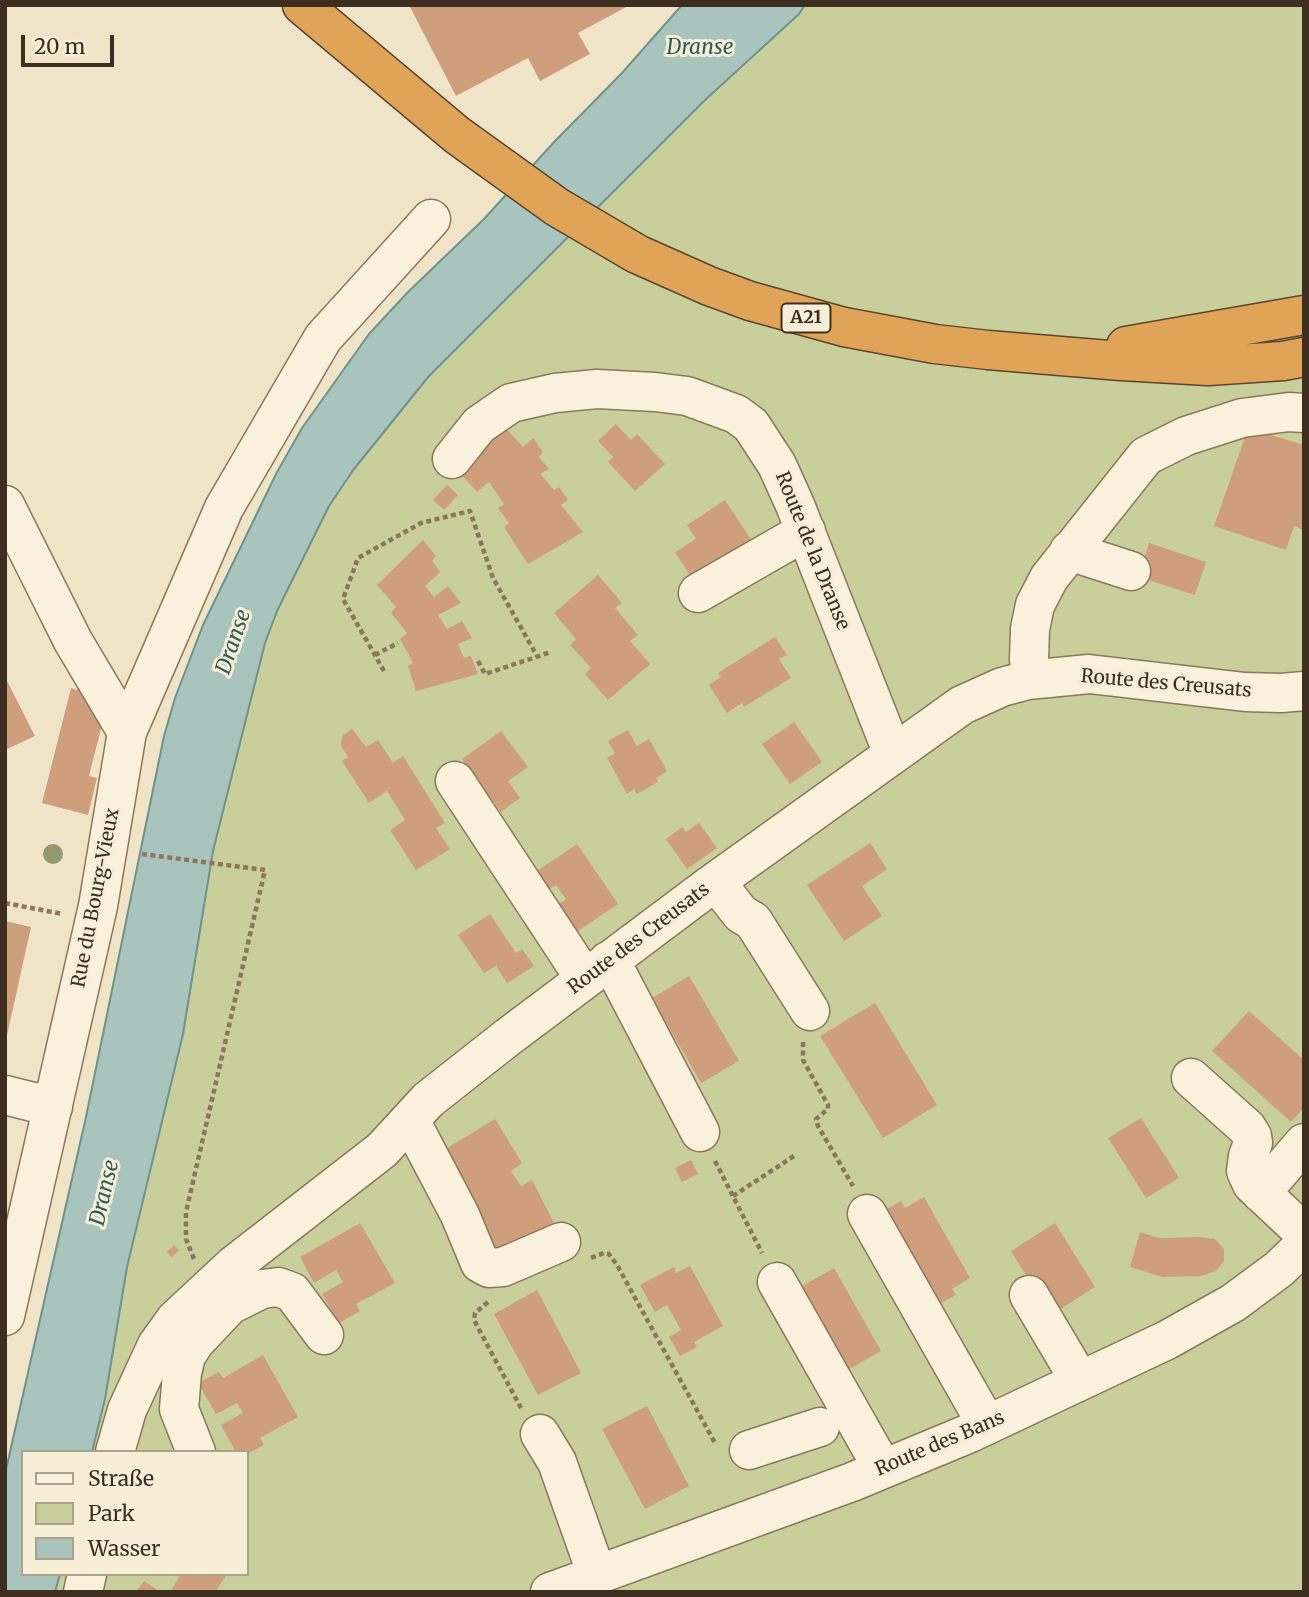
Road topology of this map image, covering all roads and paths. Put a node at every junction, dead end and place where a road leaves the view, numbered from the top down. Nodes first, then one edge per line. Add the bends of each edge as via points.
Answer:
1 (303, 5) edge
2 (431, 219) dead end
3 (1304, 314) edge
4 (1037, 354) junction
5 (1304, 357) edge
6 (1304, 413) edge
7 (452, 459) dead end
8 (5, 505) edge
9 (806, 531) junction
10 (1069, 551) junction
11 (1131, 571) dead end
12 (698, 593) dead end
13 (398, 643) dead end
14 (551, 652) dead end
15 (375, 655) junction
16 (537, 656) junction
17 (478, 661) dead end
18 (384, 671) dead end
19 (1034, 679) junction
20 (1304, 691) edge
21 (127, 732) junction
22 (893, 754) junction
23 (455, 781) dead end
24 (133, 853) dead end
25 (716, 882) junction
26 (5, 903) edge
27 (95, 921) junction
28 (597, 970) junction
29 (810, 1011) joint
30 (1191, 1078) dead end
31 (5, 1095) edge
32 (53, 1107) junction
33 (410, 1120) junction
34 (700, 1132) joint
35 (1304, 1143) edge
36 (794, 1156) dead end
37 (1261, 1193) junction
38 (733, 1196) junction
39 (867, 1214) joint
40 (1304, 1233) edge
41 (1304, 1245) edge
42 (572, 1252) joint
43 (777, 1282) joint
44 (213, 1284) junction
45 (1029, 1295) dead end
46 (494, 1299) dead end
47 (5, 1316) edge
48 (324, 1335) dead end
49 (1080, 1381) junction
50 (987, 1424) junction
51 (820, 1427) dead end
52 (540, 1434) joint
53 (116, 1450) edge
54 (195, 1450) edge
55 (749, 1450) joint
56 (883, 1469) junction
57 (597, 1574) junction
58 (550, 1592) edge

1 - 4 highway, A21 via 510,176 637,254 709,286 844,327 935,344
2 - 21 street, Rue du Bourg-Vieux via 323,338 224,508
3 - 4 highway, A21 via 1120,348
4 - 5 highway, A21 via 1208,366
6 - 10 street via 1242,418 1186,436 1146,456
7 - 9 street, Route de la Dranse via 479,425 511,403 597,389 687,396 736,414 751,425 777,465
8 - 21 street via 73,641
9 - 12 street
9 - 22 street, Route de la Dranse
10 - 11 street
10 - 19 street via 1035,605 1029,660
13 - 15 path
14 - 16 path
15 - 16 path via 343,599 358,558 421,523 470,511 493,578
15 - 18 path
16 - 17 path via 485,674
19 - 20 street, Route des Creusats via 1089,674 1245,692
19 - 22 street, Route des Creusats via 962,705
21 - 27 street, Rue du Bourg-Vieux
22 - 25 street, Route des Creusats
23 - 28 street
24 - 44 path via 265,870 186,1212 186,1239
25 - 28 street, Route des Creusats
25 - 29 street via 741,914 753,921
26 - 27 path
27 - 32 street, Rue du Bourg-Vieux
28 - 33 street, Route des Creusats via 428,1100
28 - 34 street via 617,973
29 - 39 path via 803,1060 828,1105 816,1119
30 - 37 street via 1252,1136 1246,1171
31 - 32 street
32 - 47 street, Rue du Bourg-Vieux
33 - 42 street via 480,1263 503,1267
33 - 44 street, Route des Creusats via 382,1150
34 - 38 path
35 - 37 street
36 - 38 path
37 - 40 street
38 - 43 path
39 - 50 street
41 - 49 street, Route des Bans via 1233,1303
42 - 55 path via 609,1254 715,1444
43 - 56 street
44 - 48 street via 278,1287 292,1292
44 - 53 street, Route des Creusats via 175,1320 158,1345 127,1410
44 - 54 street via 182,1373 179,1409
45 - 49 street
46 - 52 path via 483,1304 474,1320
49 - 50 street, Route des Bans
50 - 56 street, Route des Bans
51 - 55 street
52 - 57 street via 557,1462
56 - 57 street, Route des Bans
57 - 58 street, Route des Bans

